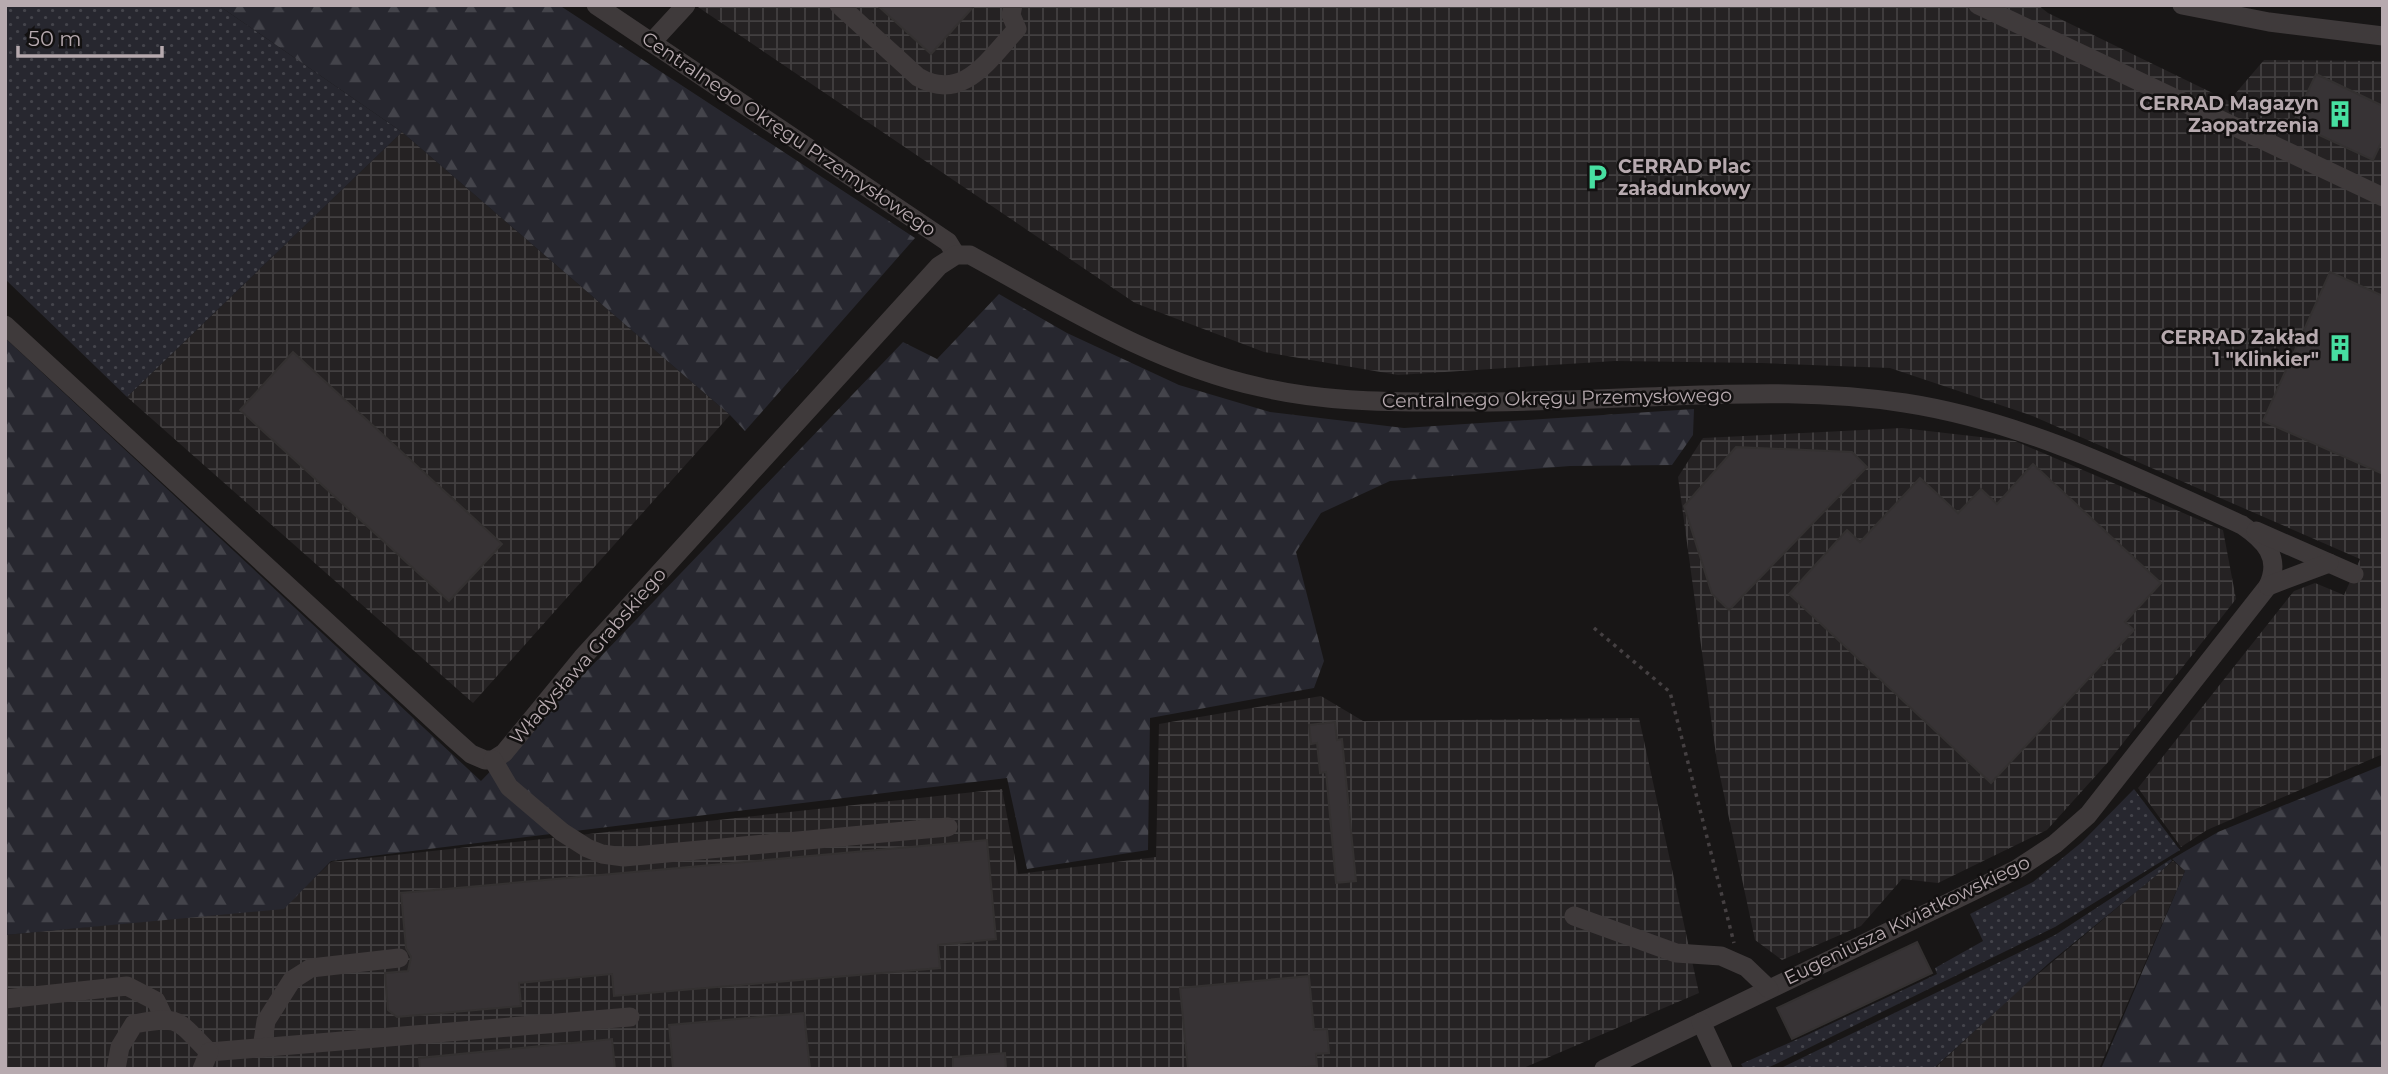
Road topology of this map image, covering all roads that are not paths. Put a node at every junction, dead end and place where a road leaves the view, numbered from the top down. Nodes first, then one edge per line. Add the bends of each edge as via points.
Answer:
1 (596, 5) edge
2 (686, 5) edge
3 (839, 5) edge
4 (1013, 5) edge
5 (1978, 5) edge
6 (2182, 5) edge
7 (2383, 36) edge
8 (652, 42) junction
9 (2383, 197) edge
10 (956, 254) junction
11 (5, 325) edge
12 (2242, 525) junction
13 (2329, 563) junction
14 (2354, 574) dead end
15 (2269, 586) junction
16 (493, 760) junction
17 (948, 827) dead end
18 (1574, 916) dead end
19 (399, 958) dead end
20 (1769, 989) junction
21 (5, 999) edge
22 (630, 1017) dead end
23 (164, 1018) junction
24 (1701, 1022) junction
25 (262, 1048) junction
26 (205, 1060) edge
27 (116, 1069) edge
28 (1604, 1069) edge
29 (1723, 1069) edge

1 - 8 street, Centralnego Okręgu Przemysłowego
2 - 8 street
3 - 4 street via 918,77 946,87 969,79 1017,29 1011,15
5 - 9 street
6 - 7 street
8 - 10 street, Centralnego Okręgu Przemysłowego via 948,242
10 - 12 street, Centralnego Okręgu Przemysłowego via 970,255 1155,353 1262,388 1374,402 1489,403 1773,393 1905,403 1956,413 2059,445
10 - 16 street, Władysława Grabskiego via 929,276 582,658 517,739
11 - 16 street, Władysława Grabskiego via 453,738 478,757
12 - 13 street
12 - 15 street, Centralnego Okręgu Przemysłowego via 2264,542 2273,563
13 - 14 street
13 - 15 street
15 - 20 street, Eugeniusza Kwiatkowskiego via 2088,815 2064,838 2017,869
16 - 17 street via 509,787 534,809 602,854 624,857
18 - 20 street via 1676,953 1721,956 1740,964
19 - 25 street via 311,968 292,980 266,1021
20 - 24 street, Eugeniusza Kwiatkowskiego
21 - 23 street via 127,986 156,1001
22 - 25 street
23 - 26 street via 179,1022
23 - 27 street via 134,1024 120,1047
24 - 28 street, Eugeniusza Kwiatkowskiego
24 - 29 street
25 - 26 street

